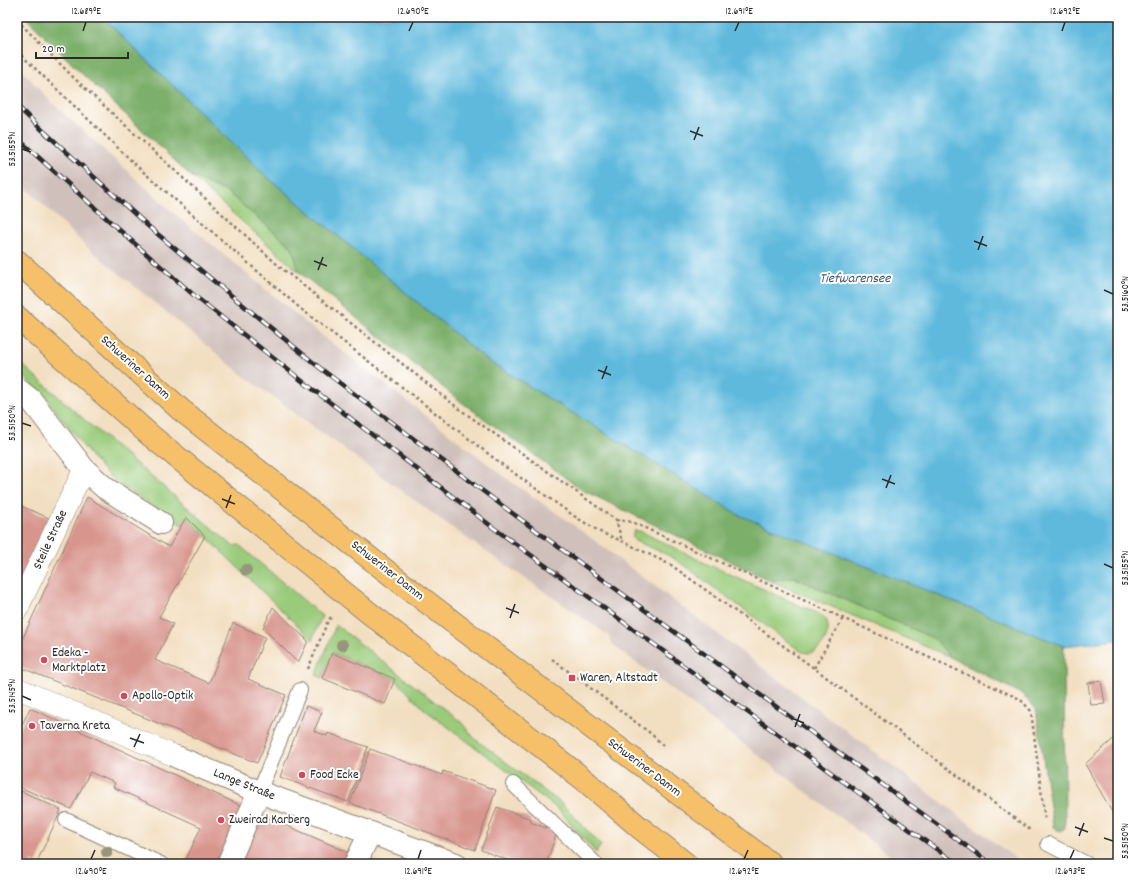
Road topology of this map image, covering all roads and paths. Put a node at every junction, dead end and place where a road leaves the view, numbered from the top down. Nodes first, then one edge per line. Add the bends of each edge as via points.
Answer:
1 (17, 20) edge
2 (17, 51) edge
3 (17, 262) edge
4 (17, 317) edge
5 (17, 389) edge
6 (84, 469) junction
7 (616, 520) junction
8 (161, 524) dead end
9 (622, 541) junction
10 (17, 610) edge
11 (333, 615) dead end
12 (843, 618) junction
13 (814, 668) junction
14 (22, 690) edge
15 (300, 690) joint
16 (177, 757) joint
17 (513, 784) dead end
18 (259, 792) junction
19 (66, 820) dead end
20 (370, 833) junction
21 (1048, 844) junction
22 (161, 864) edge
23 (228, 864) edge
24 (355, 864) edge
25 (456, 864) edge
26 (596, 864) edge
27 (686, 864) edge
28 (770, 864) edge
29 (1087, 864) edge

1 - 7 path via 75,80 280,267 458,408
2 - 9 path via 140,169 301,309 504,466 577,518
3 - 28 main road, Schweriner Damm via 181,410 399,582
4 - 27 main road via 150,436 368,612 582,778
5 - 6 street via 31,400
6 - 8 street via 105,488
6 - 10 street, Steile Straße
7 - 9 path
7 - 12 path via 632,522
9 - 13 path via 671,564
11 - 15 path via 327,623
12 - 13 path
12 - 21 path via 1020,699 1031,711
13 - 21 path
14 - 16 street, Lange Straße
15 - 18 lane
16 - 18 street, Lange Straße
17 - 26 lane
18 - 20 street, Lange Straße
18 - 23 street
19 - 22 lane
20 - 24 street
20 - 25 street, Lange Straße
21 - 29 lane

